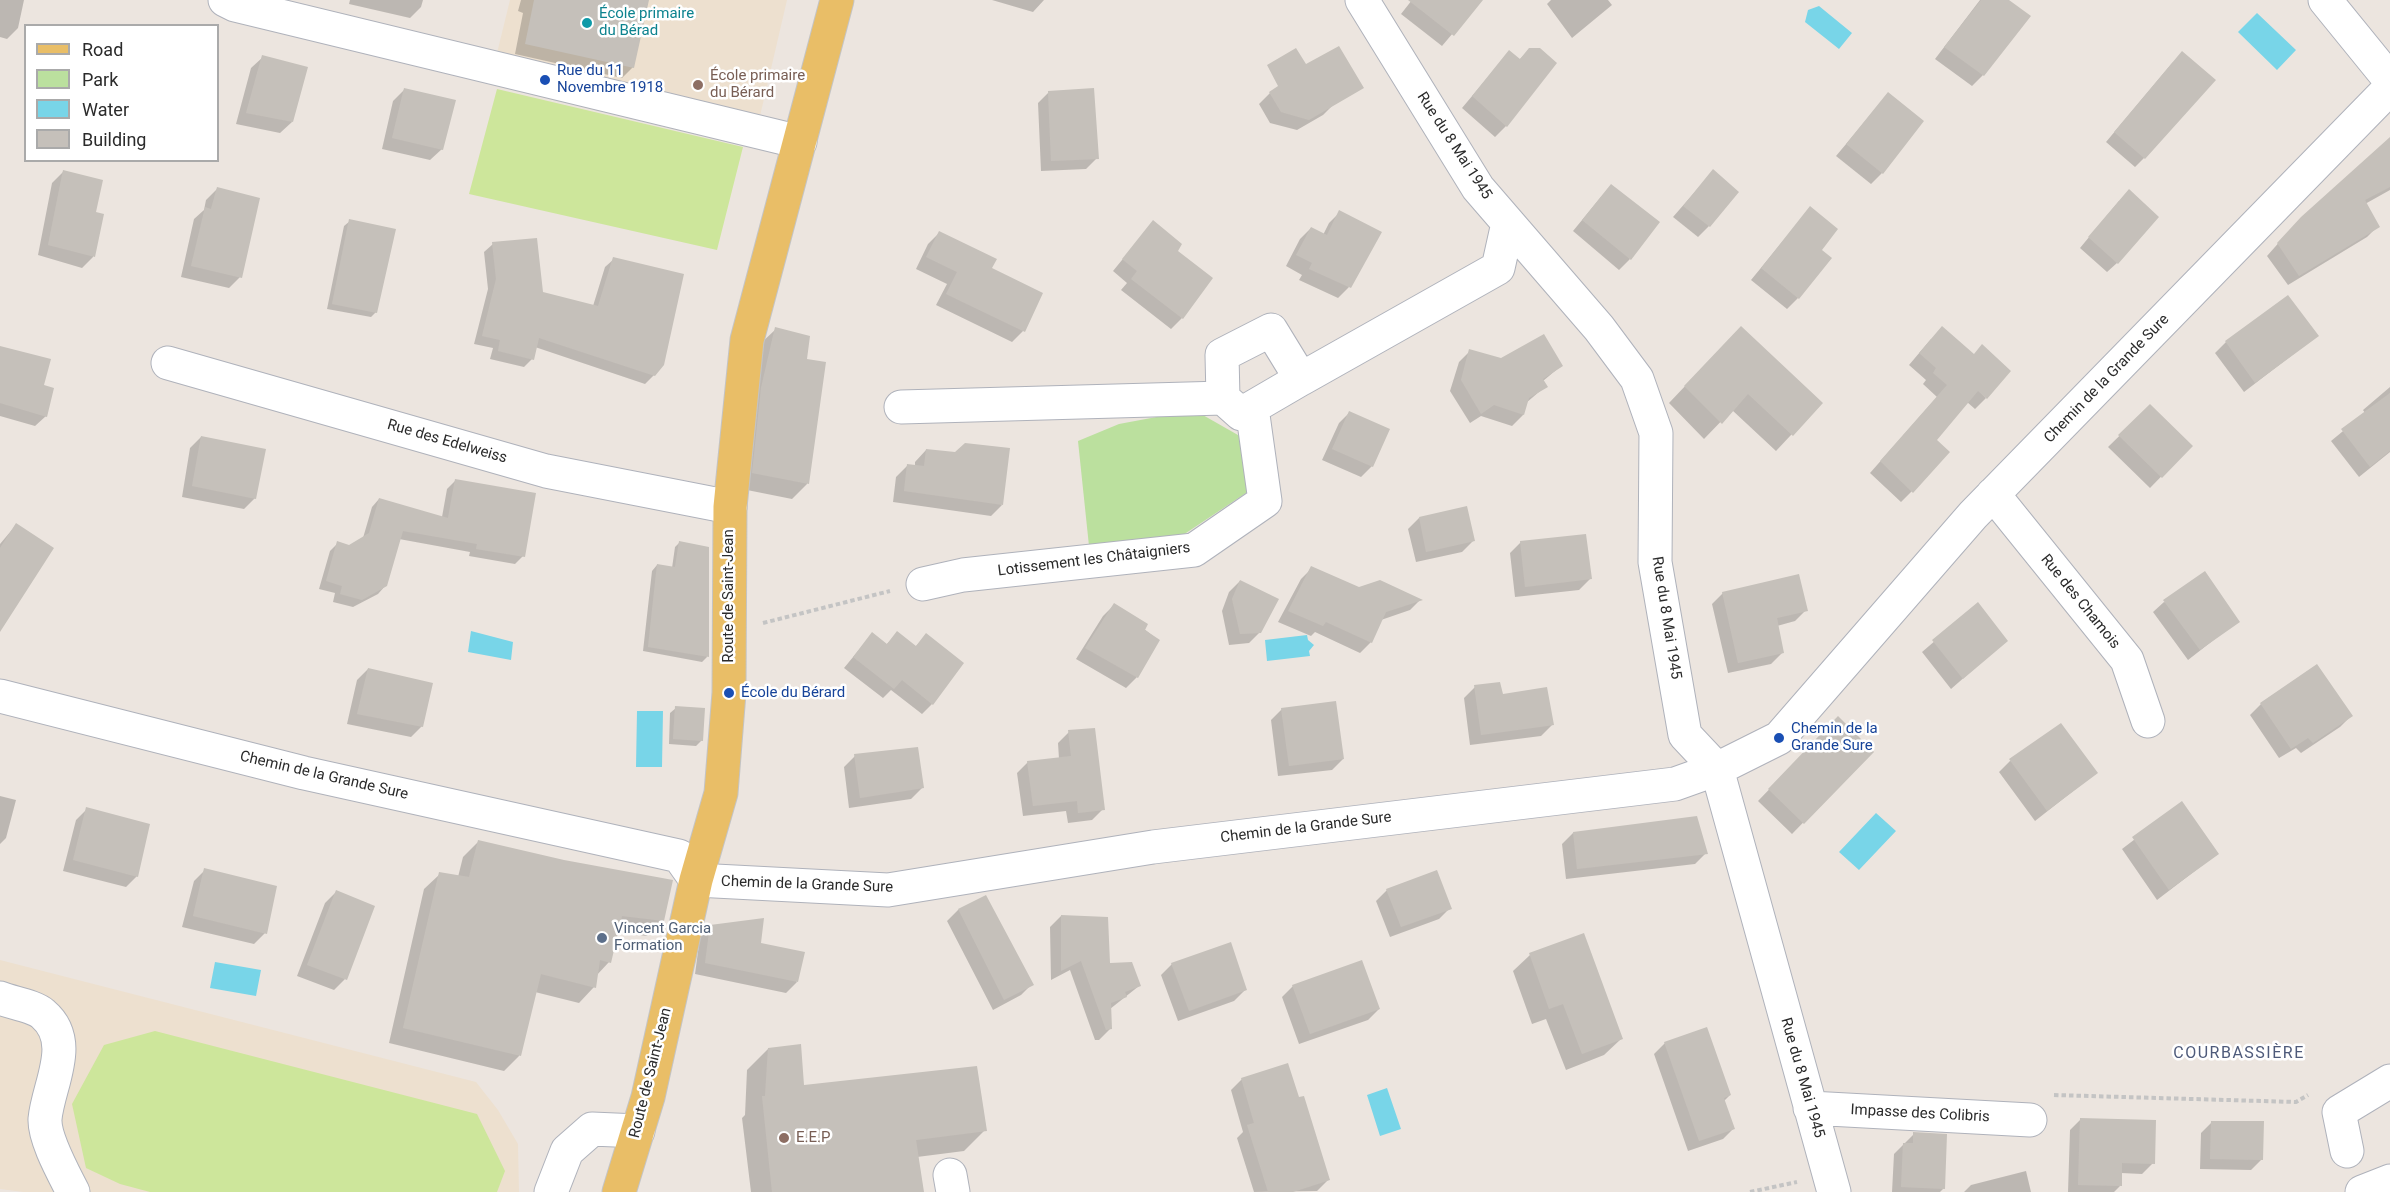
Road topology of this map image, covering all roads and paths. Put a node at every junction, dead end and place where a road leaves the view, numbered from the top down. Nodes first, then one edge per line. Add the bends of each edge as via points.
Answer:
1 (225, 0) edge
2 (837, 0) edge
3 (1362, 0) edge
4 (2325, 0) edge
5 (2390, 80) edge
6 (2390, 88) edge
7 (800, 142) junction
8 (1508, 223) junction
9 (1498, 267) junction
10 (1553, 275) junction
11 (168, 363) dead end
12 (1301, 379) junction
13 (1237, 403) junction
14 (901, 407) dead end
15 (1993, 494) junction
16 (730, 507) junction
17 (923, 584) joint
18 (729, 633) junction
19 (0, 696) edge
20 (2148, 721) dead end
21 (1717, 769) junction
22 (696, 880) junction
23 (0, 999) edge
24 (2390, 1081) edge
25 (2315, 1091) dead end
26 (2040, 1107) joint
27 (1810, 1108) junction
28 (638, 1131) junction
29 (2347, 1151) dead end
30 (2390, 1181) edge
31 (1829, 1187) edge
32 (73, 1192) edge
33 (550, 1192) edge
34 (619, 1192) edge
35 (1750, 1192) edge
36 (2362, 1192) edge

1 - 7 street
2 - 7 main road, Route de Saint-Jean
3 - 8 street, Rue du 8 Mai 1945 via 1478,188
4 - 5 street
6 - 15 street, Chemin de la Grande Sure
7 - 16 main road, Route de Saint-Jean via 747,340
8 - 9 street
8 - 10 street, Rue du 8 Mai 1945
9 - 10 street
9 - 12 street
10 - 21 street, Rue du 8 Mai 1945 via 1637,379 1656,433 1655,562 1685,735
11 - 16 street, Rue des Edelweiss via 546,471
12 - 13 street
12 - 13 street, Lotissement les Châtaigniers via 1271,330 1222,355
13 - 14 street
13 - 17 street, Lotissement les Châtaigniers via 1265,501 1194,550 963,575
15 - 20 street, Rue des Chamois via 2127,660
15 - 21 street, Chemin de la Grande Sure via 1779,738
16 - 18 main road, Route de Saint-Jean
17 - 18 path via 843,601
18 - 22 main road, Route de Saint-Jean via 721,793
19 - 22 street, Chemin de la Grande Sure via 303,773 679,856
21 - 22 street, Chemin de la Grande Sure via 1670,785 1153,847 888,890
21 - 27 street, Rue du 8 Mai 1945
22 - 28 main road, Route de Saint-Jean
23 - 32 street via 43,1013 59,1036 58,1065 45,1121 57,1160
24 - 29 street via 2339,1112
25 - 26 path via 2296,1102
26 - 27 street, Impasse des Colibris
27 - 31 street, Rue du 8 Mai 1945
28 - 33 street via 592,1129 567,1151
28 - 34 main road, Route de Saint-Jean
30 - 36 street
31 - 35 path

